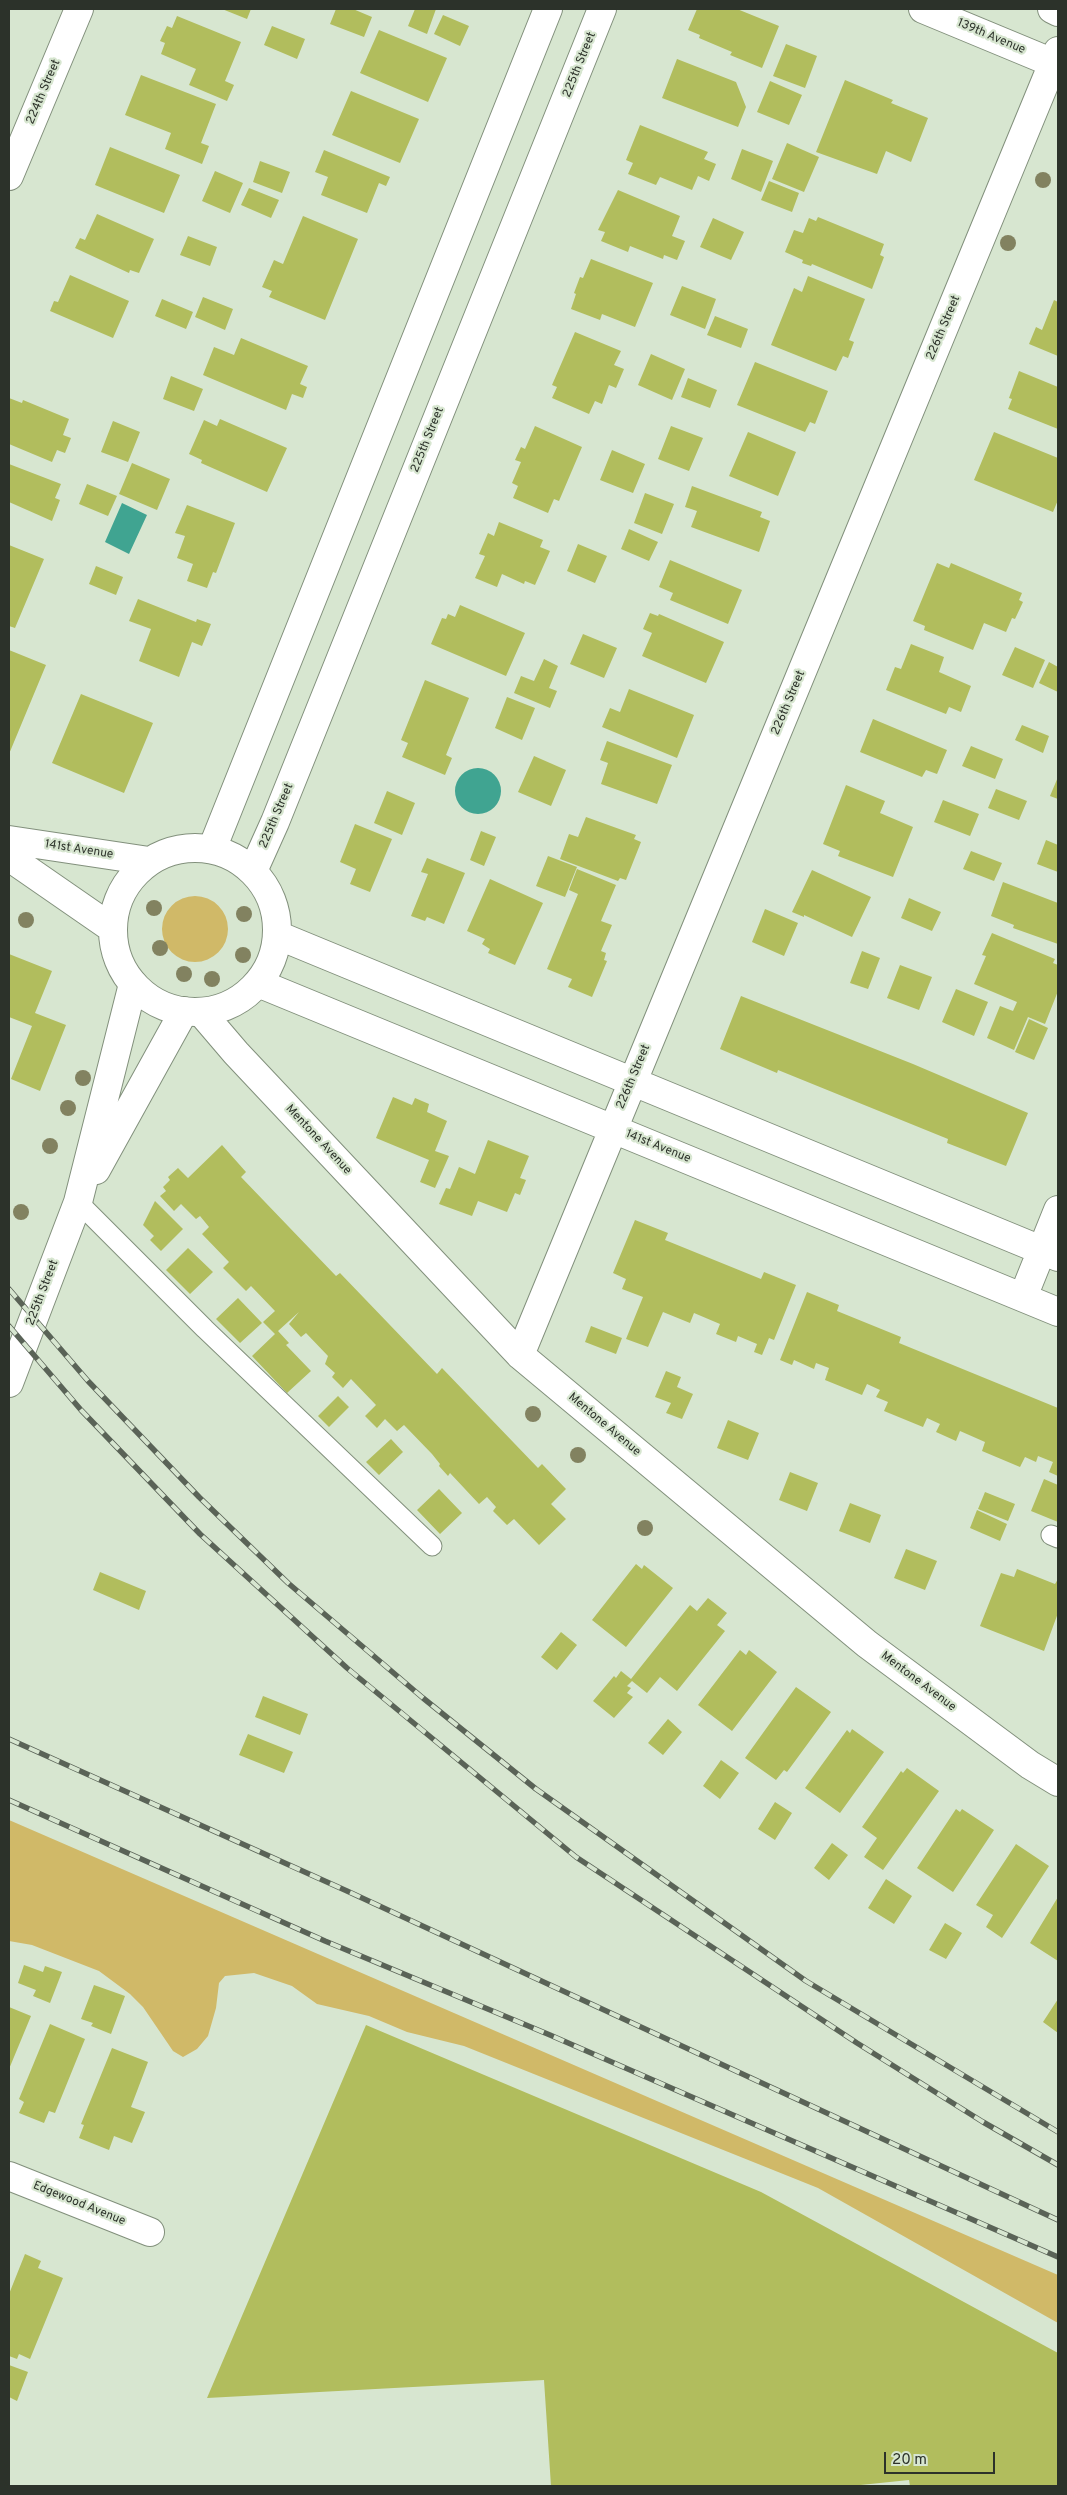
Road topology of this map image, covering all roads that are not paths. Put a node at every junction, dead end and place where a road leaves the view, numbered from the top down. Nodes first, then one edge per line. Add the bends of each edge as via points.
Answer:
1 (79, 9) edge
2 (548, 9) edge
3 (602, 9) edge
4 (923, 9) edge
5 (1052, 9) edge
6 (1058, 12) edge
7 (1057, 60) edge
8 (9, 176) edge
9 (9, 840) edge
10 (212, 849) junction
11 (9, 857) edge
12 (149, 861) junction
13 (253, 871) junction
14 (113, 929) junction
15 (277, 935) junction
16 (258, 983) junction
17 (133, 984) junction
18 (193, 1012) junction
19 (632, 1081) junction
20 (612, 1129) junction
21 (78, 1202) junction
22 (1058, 1210) edge
23 (1050, 1254) edge
24 (1023, 1297) junction
25 (1058, 1312) edge
26 (520, 1354) junction
27 (9, 1383) edge
28 (432, 1546) dead end
29 (1058, 1782) edge
30 (9, 2176) edge
31 (150, 2232) dead end

1 - 8 street, 224th Street
2 - 10 street
3 - 13 street, 225th Street
4 - 7 street, 139th Avenue
5 - 6 street
7 - 19 street, 226th Street
9 - 12 street, 141st Avenue
10 - 12 street via 170,851
10 - 13 street via 235,858
11 - 14 street
12 - 14 street via 132,875 120,894 113,915
13 - 15 street via 267,889 275,907
14 - 17 street via 118,959
15 - 16 street via 276,949
15 - 19 street
16 - 18 street via 241,999 222,1008
16 - 20 street, 141st Avenue
17 - 18 street via 161,1005
17 - 21 street, 225th Street
18 - 21 street, 225th Street
18 - 26 street, Mentone Avenue
19 - 20 street, 226th Street
19 - 23 street
20 - 24 street, 141st Avenue
20 - 26 street, 226th Street
21 - 27 street, 225th Street
21 - 28 lane via 205,1329
22 - 23 street
23 - 24 street
24 - 25 street, 141st Avenue
26 - 29 street, Mentone Avenue via 867,1644 1030,1765
30 - 31 street, Edgewood Avenue

